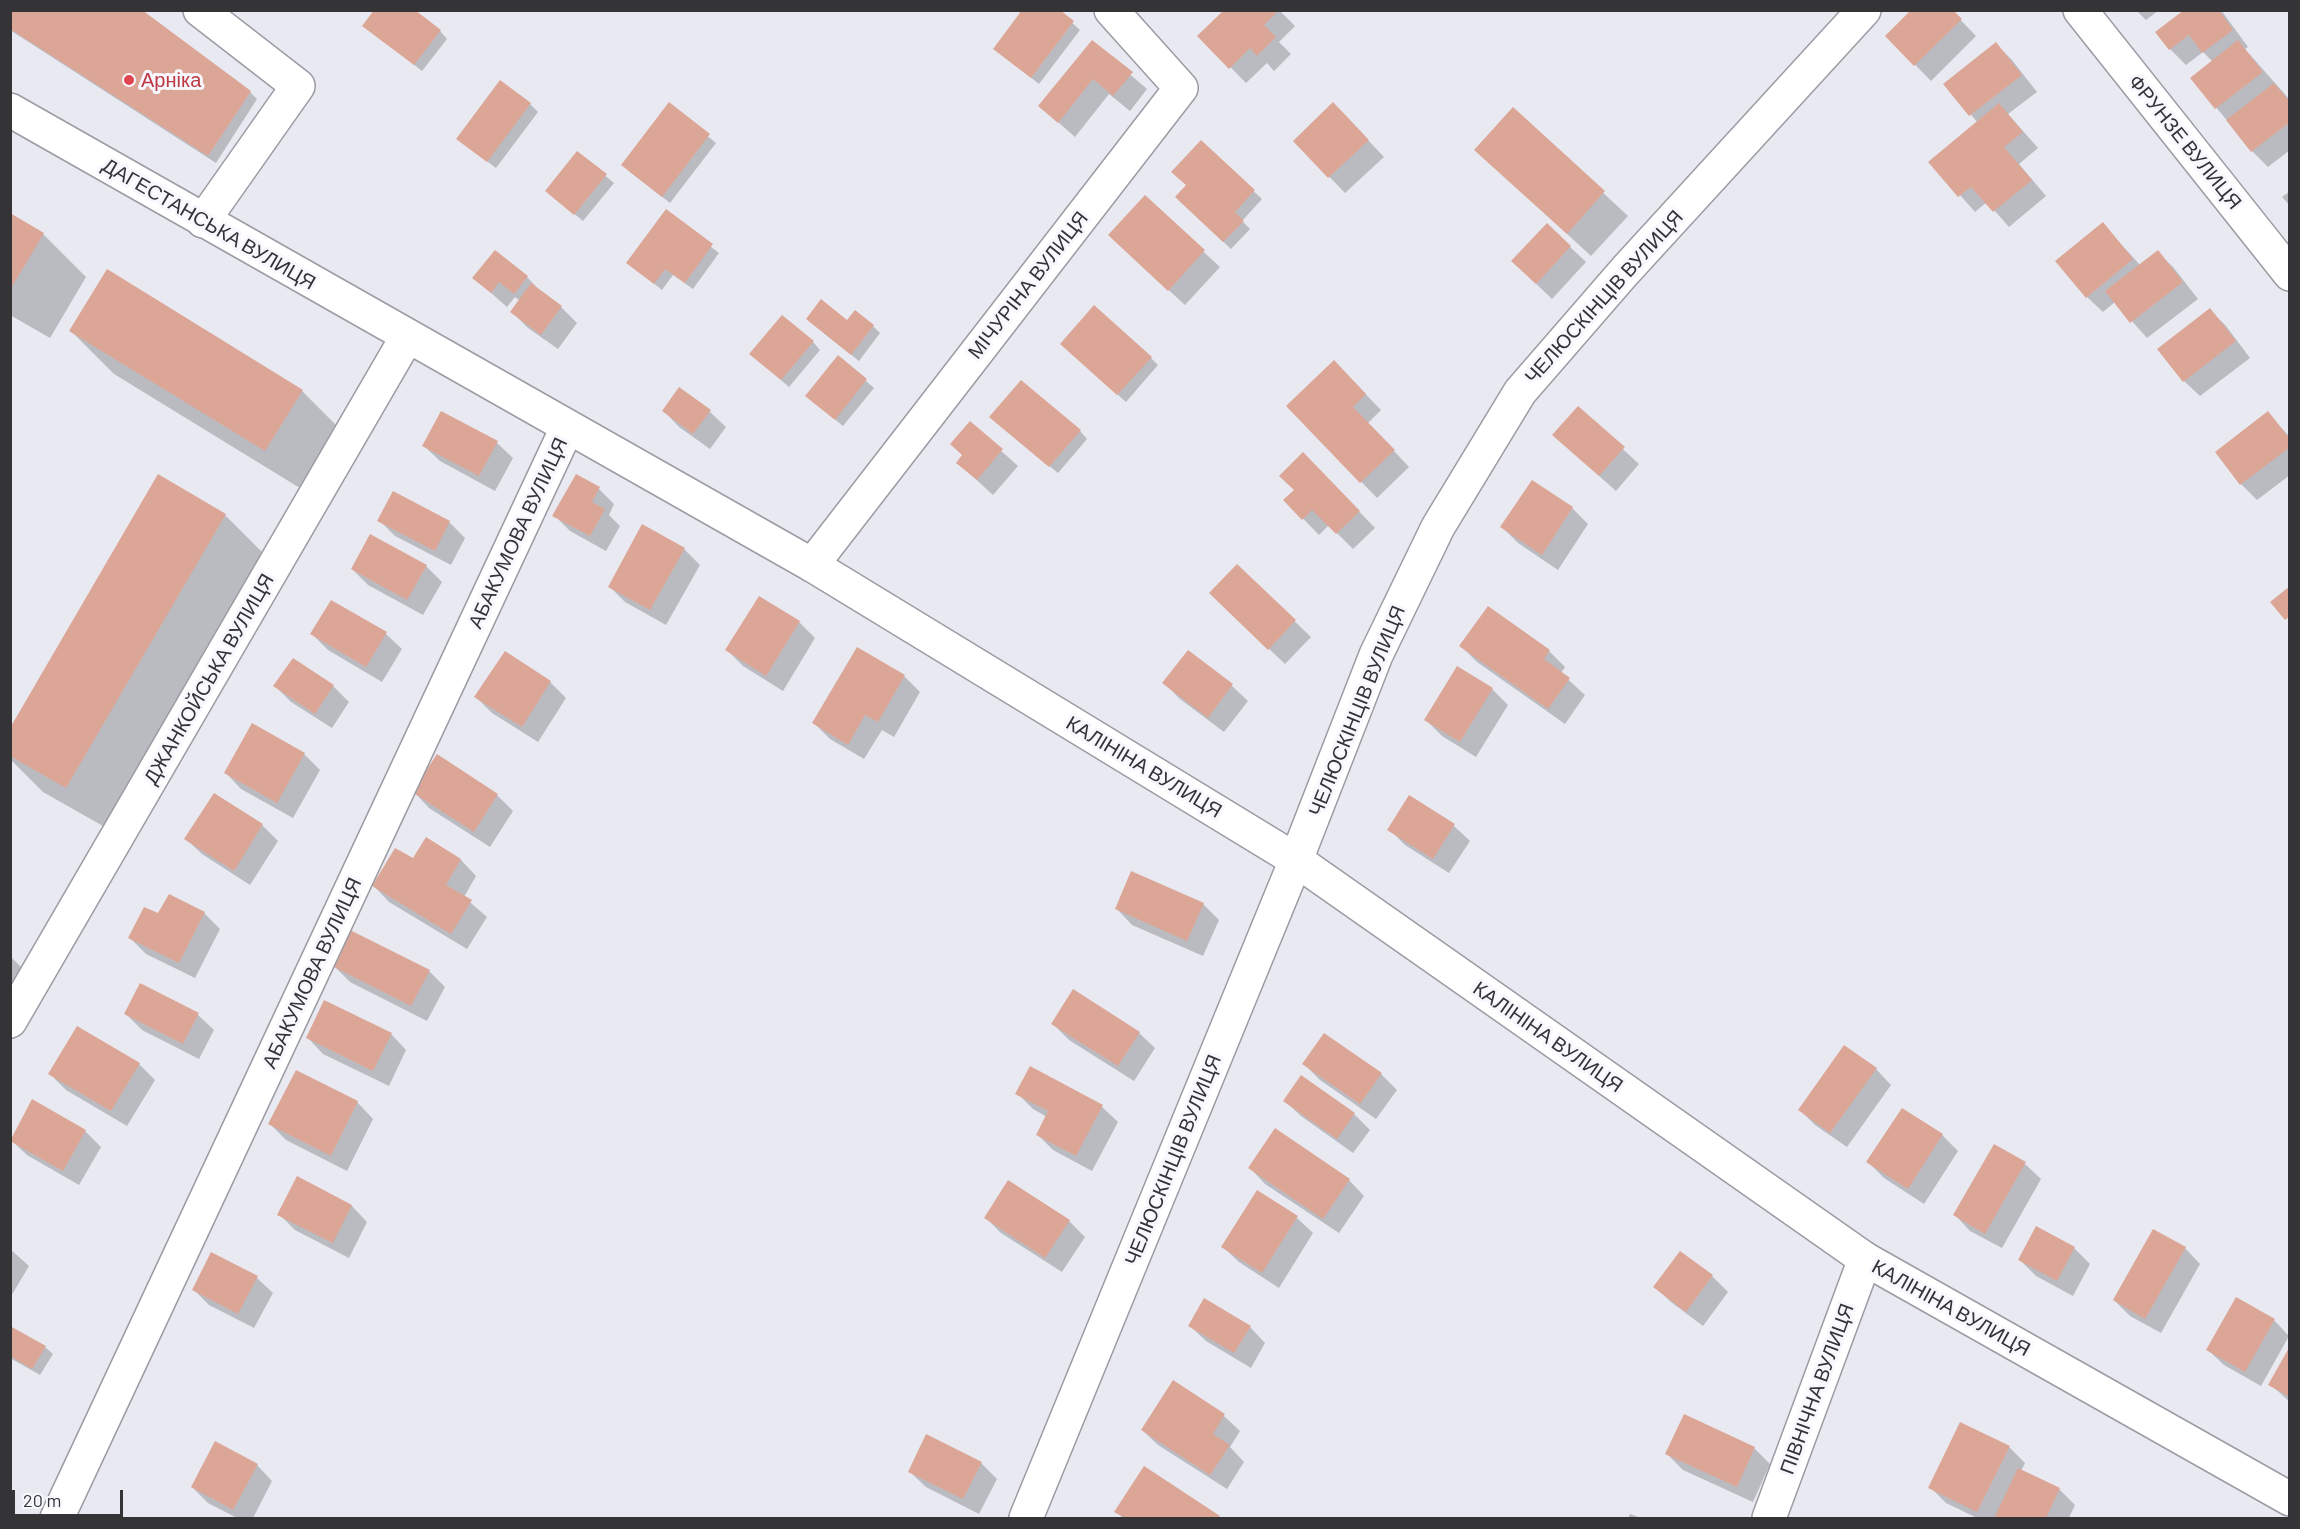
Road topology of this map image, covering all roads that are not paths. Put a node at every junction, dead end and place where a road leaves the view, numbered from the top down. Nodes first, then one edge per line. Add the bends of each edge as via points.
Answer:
1 (200, 10) edge
2 (1111, 10) edge
3 (1864, 10) edge
4 (2080, 10) edge
5 (10, 110) edge
6 (203, 221) junction
7 (2289, 274) edge
8 (407, 337) junction
9 (567, 428) junction
10 (812, 566) junction
11 (1296, 860) junction
12 (10, 1021) edge
13 (1864, 1259) junction
14 (2289, 1499) edge
15 (57, 1518) edge
16 (1026, 1518) edge
17 (1769, 1518) edge

1 - 6 street via 298,86
2 - 10 street, МІЧУРІНА ВУЛИЦЯ via 1181,88
3 - 11 street, ЧЕЛЮСКІНЦІВ ВУЛИЦЯ via 1520,392 1438,527 1376,655
4 - 7 street, ФРУНЗЕ ВУЛИЦЯ
5 - 6 street, ДАГЕСТАНСЬКА ВУЛИЦЯ
6 - 8 street, ДАГЕСТАНСЬКА ВУЛИЦЯ
8 - 9 street, ДАГЕСТАНСЬКА ВУЛИЦЯ
8 - 12 street, ДЖАНКОЙСЬКА ВУЛИЦЯ
9 - 10 street, КАЛІНІНА ВУЛИЦЯ
9 - 15 street, АБАКУМОВА ВУЛИЦЯ
10 - 11 street, КАЛІНІНА ВУЛИЦЯ
11 - 13 street, КАЛІНІНА ВУЛИЦЯ
11 - 16 street, ЧЕЛЮСКІНЦІВ ВУЛИЦЯ
13 - 14 street, КАЛІНІНА ВУЛИЦЯ
13 - 17 street, ПІВНІЧНА ВУЛИЦЯ

